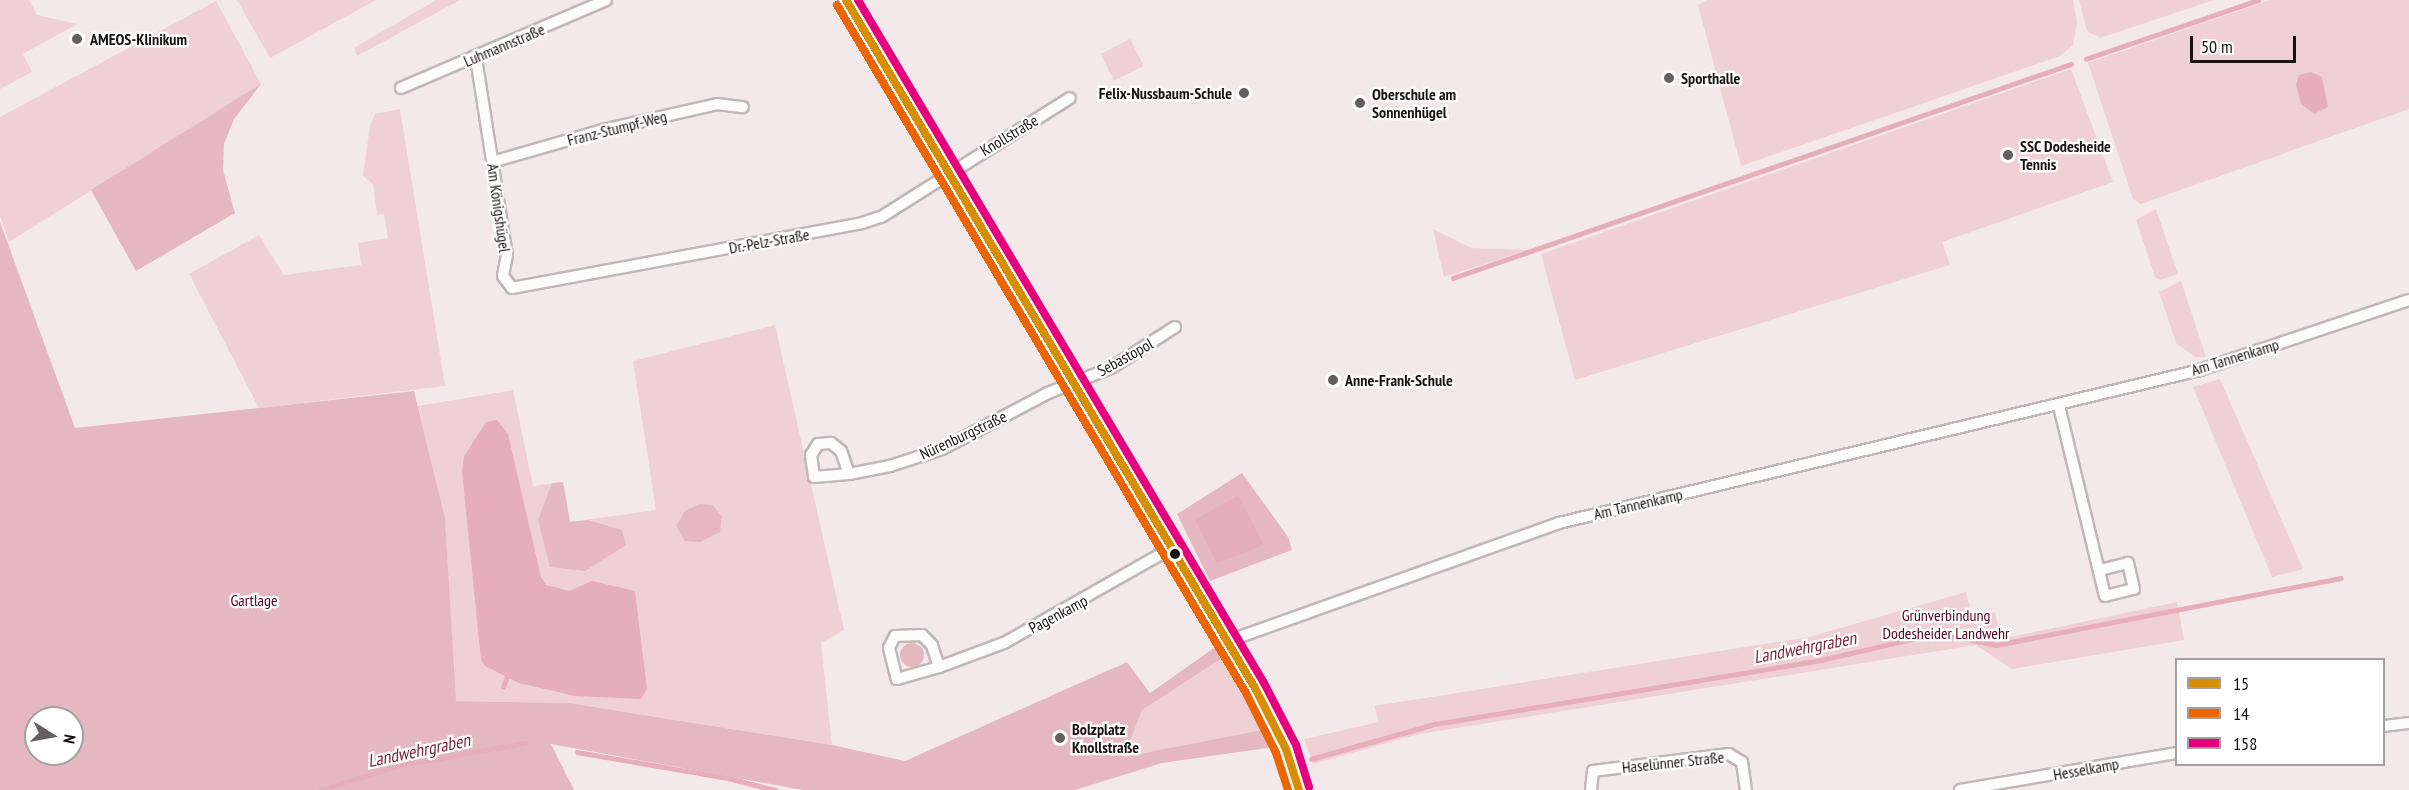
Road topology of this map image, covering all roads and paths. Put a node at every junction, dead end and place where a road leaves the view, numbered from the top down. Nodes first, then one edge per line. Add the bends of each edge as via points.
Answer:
1 (606, 0) edge
2 (846, 0) edge
3 (476, 58) junction
4 (401, 88) dead end
5 (1070, 98) dead end
6 (743, 107) dead end
7 (492, 162) junction
8 (948, 172) junction
9 (577, 275) joint
10 (2409, 300) edge
11 (1175, 327) dead end
12 (1073, 383) junction
13 (2059, 406) junction
14 (849, 474) dead end
15 (1170, 549) junction
16 (2099, 570) dead end
17 (1228, 641) junction
18 (939, 667) junction
19 (2409, 723) edge
20 (2385, 726) edge
21 (2175, 753) edge
22 (1299, 790) edge
23 (1591, 790) edge
24 (1746, 790) edge
25 (1960, 790) edge

1 - 3 street, Luhmannstraße
2 - 8 street
3 - 4 street, Luhmannstraße
3 - 7 street, Am Königshügel
5 - 8 street, Knollstraße
6 - 7 street, Franz-Stumpf-Weg via 706,106
7 - 9 street, Am Königshügel via 507,255 502,276 512,288
8 - 9 street, Dr.-Pelz-Straße via 880,217 862,223
8 - 12 street
10 - 13 street, Am Tannenkamp via 2200,370
11 - 12 street, Sebastopol via 1111,368
12 - 14 street, Nürenburgstraße via 942,449
12 - 15 street
13 - 16 street
13 - 17 street, Am Tannenkamp via 1559,523
15 - 17 street
15 - 18 street, Pagenkamp via 1004,643
17 - 22 street via 1281,737
18 - 18 street, Pagenkamp via 897,679 889,648 895,636 922,635 932,645
19 - 20 street
21 - 25 street, Hesselkamp
23 - 24 street, Haselünner Straße via 1593,771 1729,754 1742,762

